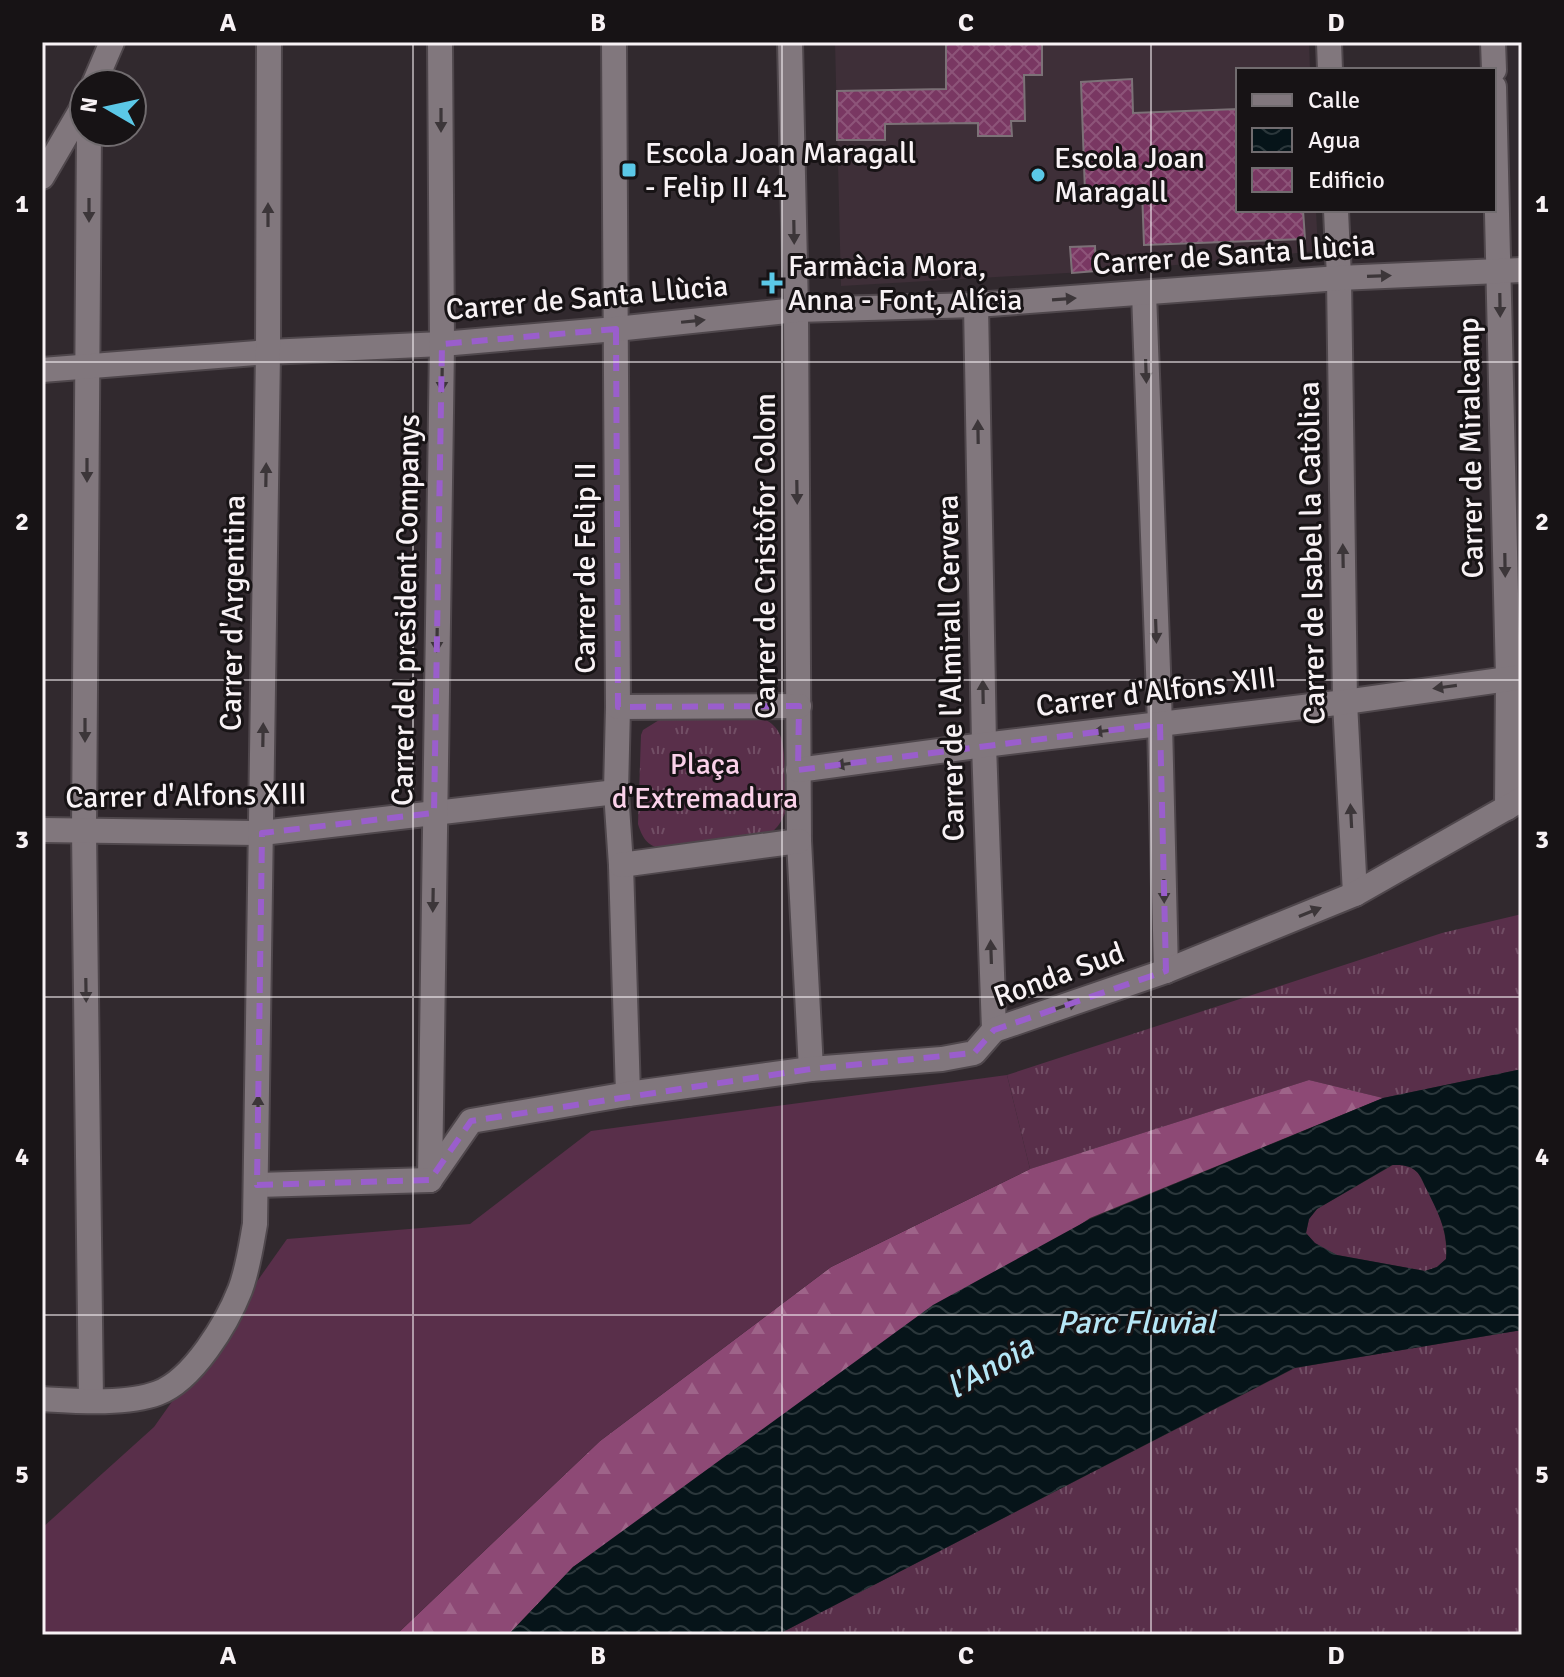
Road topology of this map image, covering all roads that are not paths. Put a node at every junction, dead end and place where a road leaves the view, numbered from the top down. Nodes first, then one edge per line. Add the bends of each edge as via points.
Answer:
1 (112, 42) edge
2 (269, 42) edge
3 (440, 42) edge
4 (614, 42) edge
5 (790, 42) edge
6 (1329, 42) edge
7 (1493, 42) edge
8 (101, 68) edge
9 (1330, 68) edge
10 (1494, 68) edge
11 (1496, 110) edge
12 (68, 132) edge
13 (89, 148) edge
14 (42, 177) edge
15 (1336, 212) edge
16 (1510, 270) edge
17 (1339, 278) junction
18 (1144, 293) junction
19 (976, 305) junction
20 (796, 310) junction
21 (616, 329) junction
22 (442, 344) junction
23 (268, 352) junction
24 (88, 365) junction
25 (42, 370) edge
26 (1515, 677) edge
27 (1345, 702) junction
28 (799, 706) junction
29 (618, 707) junction
30 (1160, 724) junction
31 (984, 745) junction
32 (798, 770) junction
33 (616, 792) junction
34 (1515, 804) edge
35 (434, 813) junction
36 (42, 830) edge
37 (84, 830) junction
38 (262, 833) junction
39 (799, 841) junction
40 (621, 865) junction
41 (1355, 894) junction
42 (1166, 971) junction
43 (994, 1030) junction
44 (811, 1069) junction
45 (628, 1094) junction
46 (430, 1180) junction
47 (257, 1185) junction
48 (42, 1399) edge
49 (91, 1401) junction

1 - 8 street
23 -> 2 street, Carrer d'Argentina
3 -> 22 street, Carrer del president Companys
4 - 21 street, Carrer de Felip II
5 -> 20 street, Carrer de Cristòfor Colom
6 - 9 street
7 - 10 street
11 - 16 street, Carrer de Miralcamp
12 - 14 street
13 -> 24 street
15 - 17 street, Carrer de Isabel la Catòlica
17 -> 16 street, Carrer de Santa Llùcia
16 -> 26 street, Carrer de Miralcamp
17 - 18 street, Carrer de Santa Llùcia
27 -> 17 street, Carrer de Isabel la Catòlica
19 -> 18 street, Carrer de Santa Llùcia
18 -> 30 street
19 - 20 street, Carrer de Santa Llùcia
31 -> 19 street, Carrer de l'Almirall Cervera
21 -> 20 street, Carrer de Santa Llùcia
20 -> 28 street, Carrer de Cristòfor Colom
21 - 22 street, Carrer de Santa Llùcia
21 - 29 street, Carrer de Felip II
22 - 23 street, Carrer de Santa Llùcia
22 -> 35 street, Carrer del president Companys
23 - 24 street, Carrer de Santa Llùcia
38 -> 23 street, Carrer d'Argentina
24 - 25 street, Carrer de Santa Llùcia
24 -> 37 street
26 -> 27 street, Carrer d'Alfons XIII
26 - 34 street, Carrer de Miralcamp
27 - 30 street, Carrer d'Alfons XIII
41 -> 27 street, Carrer de Isabel la Catòlica
28 - 29 street
28 - 32 street, Carrer de Cristòfor Colom
29 - 33 street, Carrer de Felip II
30 -> 31 street, Carrer d'Alfons XIII
30 -> 42 street
31 -> 32 street, Carrer d'Alfons XIII
43 -> 31 street, Carrer de l'Almirall Cervera
32 - 39 street, Carrer de Cristòfor Colom
33 - 35 street, Carrer d'Alfons XIII
33 - 40 street, Carrer de Felip II
34 - 41 street, Ronda Sud
35 - 38 street, Carrer d'Alfons XIII
35 -> 46 street, Carrer del president Companys
36 - 37 street, Carrer d'Alfons XIII
37 - 38 street, Carrer d'Alfons XIII
37 -> 49 street
47 -> 38 street, Carrer d'Argentina
39 - 40 street
39 - 44 street, Carrer de Cristòfor Colom
40 - 45 street, Carrer de Felip II
42 -> 41 street, Ronda Sud
43 -> 42 street, Ronda Sud
43 - 44 street, Ronda Sud via 974,1053
44 - 45 street, Ronda Sud
45 - 46 street, Ronda Sud via 471,1121
46 - 47 street
47 - 49 street, Carrer d'Argentina via 255,1224 240,1290 195,1363 160,1392
48 - 49 street, Carrer d'Argentina

